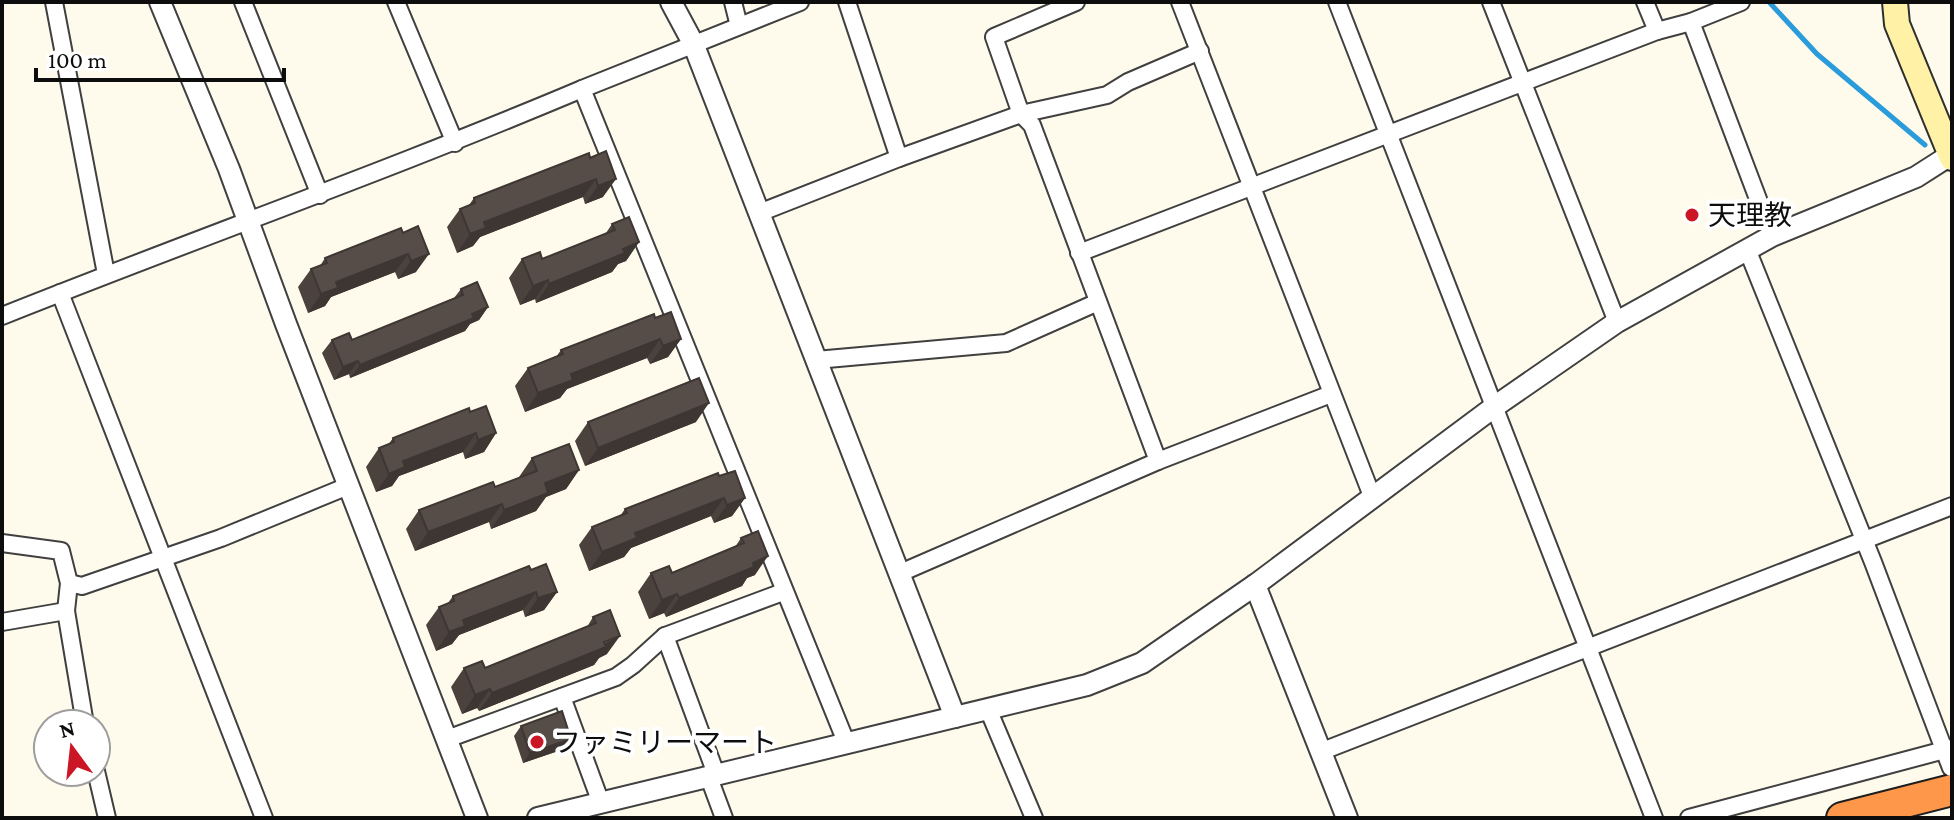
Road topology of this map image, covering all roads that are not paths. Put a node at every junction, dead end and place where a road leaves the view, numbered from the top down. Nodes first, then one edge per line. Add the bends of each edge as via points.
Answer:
1 (54, 2) edge
2 (160, 2) edge
3 (243, 2) edge
4 (396, 2) edge
5 (671, 2) edge
6 (733, 2) edge
7 (800, 2) edge
8 (847, 2) edge
9 (1076, 2) edge
10 (1180, 2) edge
11 (1337, 2) edge
12 (1491, 2) edge
13 (1645, 2) edge
14 (1741, 2) edge
15 (1895, 2) edge
16 (1691, 22) junction
17 (739, 26) junction
18 (1657, 31) junction
19 (693, 43) junction
20 (1200, 51) junction
21 (1524, 84) junction
22 (582, 89) junction
23 (1021, 114) junction
24 (1390, 136) junction
25 (455, 143) junction
26 (1951, 156) edge
27 (899, 158) junction
28 (1254, 188) junction
29 (320, 195) junction
30 (759, 213) junction
31 (247, 219) junction
32 (1772, 236) junction
33 (1747, 249) junction
34 (1079, 253) junction
35 (106, 274) junction
36 (60, 293) junction
37 (1098, 302) junction
38 (2, 316) edge
39 (1617, 322) junction
40 (816, 360) junction
41 (1331, 394) junction
42 (1494, 407) junction
43 (1158, 461) junction
44 (348, 486) junction
45 (1372, 496) junction
46 (1952, 506) edge
47 (1863, 540) junction
48 (2, 543) edge
49 (165, 557) junction
50 (898, 574) junction
51 (69, 583) junction
52 (1255, 585) junction
53 (783, 592) junction
54 (66, 611) junction
55 (2, 622) edge
56 (665, 636) junction
57 (1590, 647) junction
58 (562, 697) junction
59 (82, 708) edge
60 (988, 709) junction
61 (955, 717) junction
62 (447, 739) junction
63 (846, 742) junction
64 (1948, 749) edge
65 (1320, 752) junction
66 (712, 775) junction
67 (1951, 779) edge
68 (100, 788) edge
69 (601, 803) junction
70 (1652, 817) edge
71 (107, 818) edge
72 (264, 818) edge
73 (477, 818) edge
74 (538, 818) edge
75 (724, 818) edge
76 (1034, 818) edge
77 (1347, 818) edge
78 (1689, 818) edge
79 (1842, 818) edge

1 - 35 street
2 - 31 street
3 - 29 street
4 - 25 street
5 - 19 street
6 - 17 street
7 - 17 street
8 - 27 street
9 - 23 street via 994,37
10 - 20 street
11 - 24 street
12 - 21 street
13 - 18 street
14 - 16 street
15 - 26 main road via 1897,24
16 - 18 street
16 - 32 street
17 - 19 street
18 - 21 street
19 - 22 street
19 - 30 street
20 - 23 street via 1107,95
20 - 28 street
21 - 24 street
21 - 39 street
22 - 25 street
22 - 53 street
23 - 27 street
23 - 34 street via 1032,125
24 - 28 street
24 - 42 street
25 - 29 street
26 - 32 street via 1916,177
27 - 30 street
28 - 34 street
28 - 41 street
29 - 31 street
30 - 40 street
31 - 35 street
31 - 44 street
32 - 33 street
33 - 39 street
33 - 47 street
34 - 37 street
35 - 36 street
36 - 38 street
36 - 49 street
37 - 40 street via 1006,343
37 - 43 street
39 - 42 street
40 - 50 street
41 - 43 street
41 - 45 street
42 - 45 street
42 - 57 street
43 - 50 street
44 - 49 street
44 - 62 street
45 - 52 street
46 - 47 street
47 - 57 street
47 - 64 street
48 - 51 street via 61,551
49 - 51 street via 82,586
49 - 72 street
50 - 61 street
51 - 54 street
52 - 60 street via 1142,663 1087,685
52 - 65 street
53 - 56 street
53 - 63 street
54 - 55 street
54 - 59 street
56 - 58 street via 616,677
56 - 66 street
57 - 65 street
57 - 70 street
58 - 62 street
58 - 69 street
60 - 61 street
60 - 76 street
61 - 63 street
62 - 73 street
63 - 66 street
64 - 67 street
64 - 78 street
65 - 77 street
66 - 69 street
66 - 75 street
67 - 79 highway
68 - 71 street
69 - 74 street

